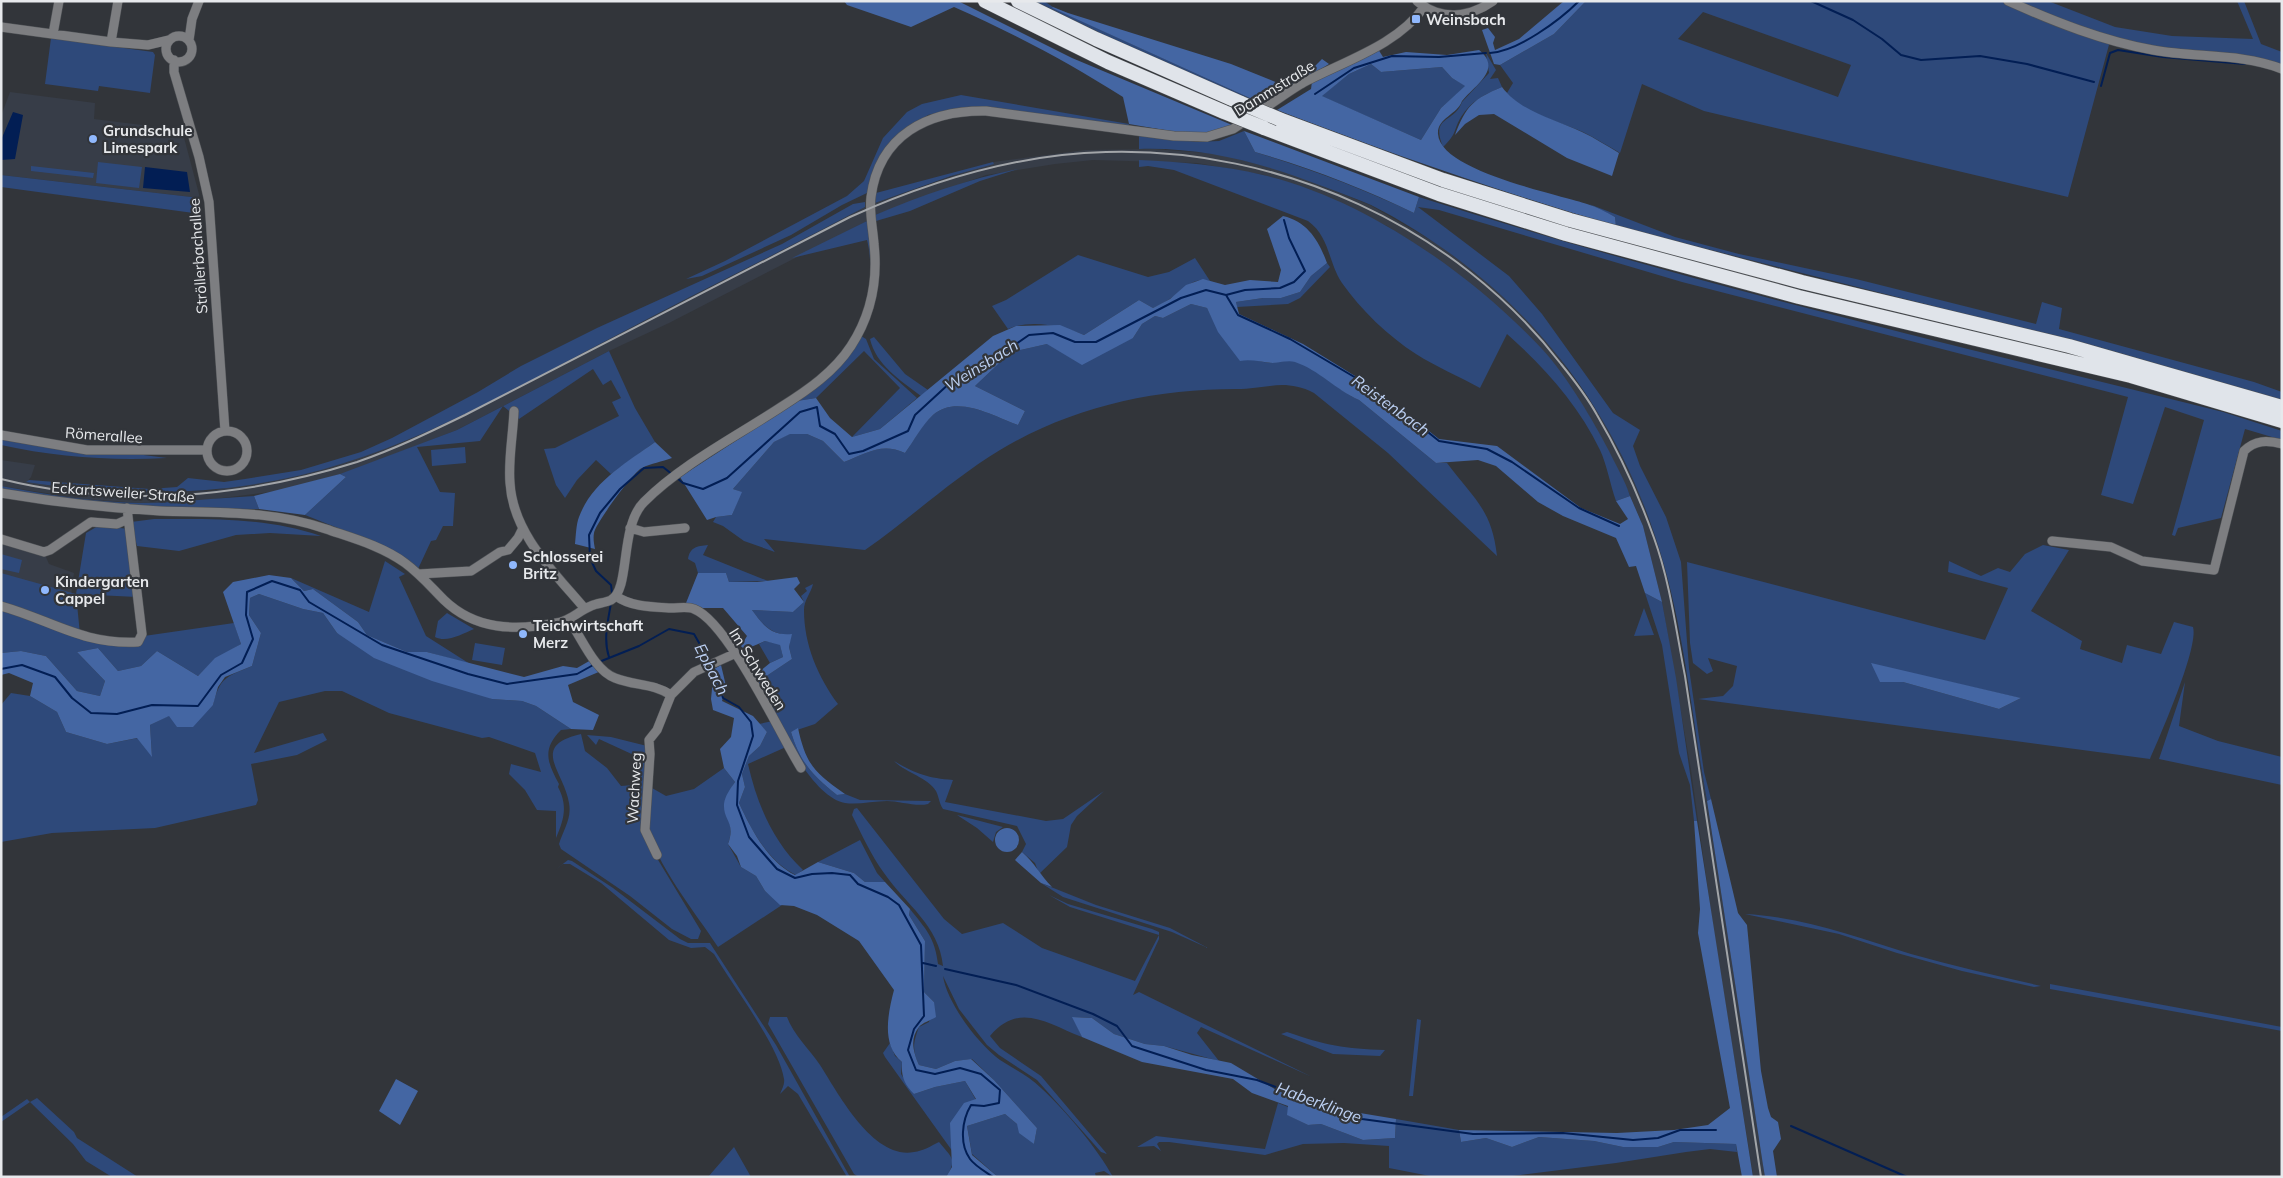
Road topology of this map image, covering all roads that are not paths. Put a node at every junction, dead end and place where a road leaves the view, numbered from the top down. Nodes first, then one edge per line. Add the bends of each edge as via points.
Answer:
1 (59, 1) edge
2 (118, 1) edge
3 (199, 1) edge
4 (984, 1) edge
5 (1018, 1) edge
6 (1493, 1) edge
7 (2008, 1) edge
8 (1420, 4) edge
9 (192, 19) junction
10 (1, 27) edge
11 (53, 34) junction
12 (179, 36) junction
13 (169, 40) junction
14 (189, 40) junction
15 (111, 42) junction
16 (148, 45) junction
17 (167, 52) junction
18 (178, 61) junction
19 (2282, 69) edge
20 (2282, 407) edge
21 (514, 411) dead end
22 (2282, 421) edge
23 (225, 431) junction
24 (1, 435) edge
25 (2282, 444) edge
26 (207, 450) junction
27 (1, 493) edge
28 (127, 508) junction
29 (128, 519) junction
30 (523, 528) junction
31 (630, 528) junction
32 (685, 528) dead end
33 (1, 538) edge
34 (2052, 541) dead end
35 (419, 574) junction
36 (616, 596) junction
37 (1, 606) edge
38 (585, 609) junction
39 (569, 620) junction
40 (734, 654) junction
41 (671, 695) junction
42 (801, 768) dead end
43 (657, 855) dead end

1 - 11 street
2 - 15 street
3 - 9 street
4 - 22 highway, bridge via 1117,66 1224,112 1439,194 1566,234 1800,297 2131,376
5 - 20 highway, bridge via 1096,40 1241,103 1443,180 1570,220 1802,282 2069,346
6 - 8 street via 1459,16 1435,13
7 - 19 street via 2110,40 2155,50 2240,57
8 - 31 street, Dammstraße via 1416,19 1368,52 1300,85 1223,134 1174,136 960,110 930,118 908,131 888,152 876,175 871,202 876,264 873,293 870,310 850,347 821,380 669,481 643,503
9 - 12 street
9 - 14 street
10 - 11 street
11 - 15 street
12 - 13 street
12 - 14 street
13 - 16 street
13 - 17 street
14 - 18 street via 192,52 188,58
15 - 16 street
16 - 17 street
17 - 18 street
18 - 23 street, Ströllerbachallee via 178,83 209,202
21 - 30 street via 510,482
23 - 26 street via 211,439
23 - 26 street via 235,433 245,442 247,455 240,466 228,472 215,468
24 - 26 street, Römerallee via 87,450
25 - 34 street via 2262,441 2244,451 2214,570 2142,561 2102,545
27 - 28 street, Eckartsweiler Straße via 55,502
28 - 29 street
28 - 35 street, Eckartsweiler Straße via 244,512 283,517 389,553
29 - 33 street via 117,524 91,522 56,548 44,552
29 - 37 street via 142,634 138,642 108,642 80,636
30 - 35 street via 508,550 471,571
30 - 38 street via 548,566
31 - 32 street via 644,532
31 - 36 street, Dammstraße via 623,582
35 - 39 street, Eckartsweiler Straße via 455,610 480,623 510,628
36 - 38 street
36 - 40 street, Im Schweden via 630,603 694,609 706,618
38 - 39 street
39 - 41 street via 592,656 614,678 653,686
40 - 41 street, Wachweg via 694,672
40 - 42 street, Im Schweden via 762,696
41 - 43 street, Wachweg via 657,730 649,740 646,830

